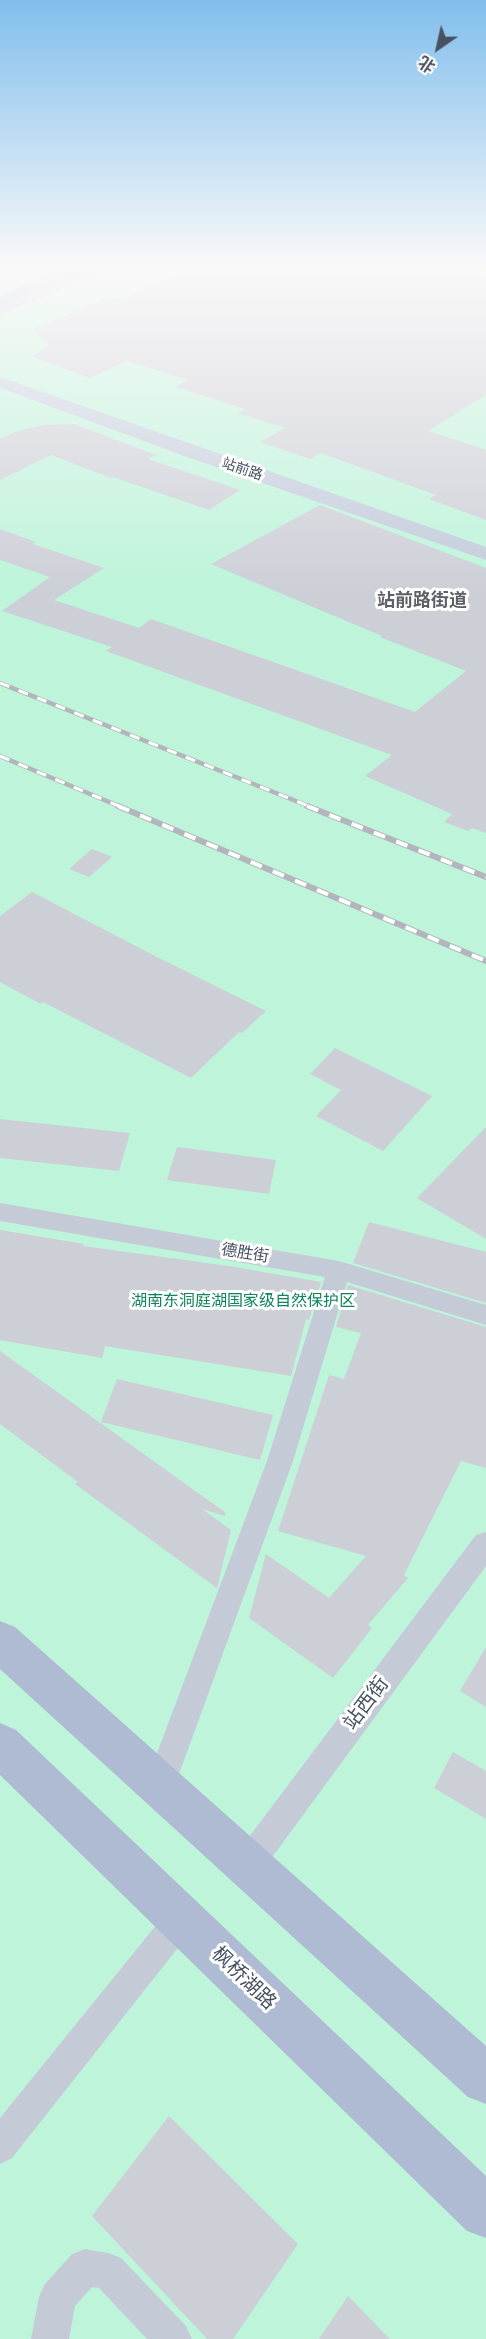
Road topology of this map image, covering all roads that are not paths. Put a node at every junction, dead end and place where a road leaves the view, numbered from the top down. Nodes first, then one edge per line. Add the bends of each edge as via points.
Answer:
1 (3, 373) edge
2 (0, 382) edge
3 (486, 543) edge
4 (486, 554) edge
5 (0, 1212) edge
6 (339, 1270) junction
7 (486, 1315) edge
8 (486, 1544) edge
9 (0, 1641) edge
10 (0, 1746) edge
11 (160, 1785) junction
12 (248, 1864) junction
13 (181, 1919) junction
14 (486, 2079) edge
15 (0, 2146) edge
16 (486, 2212) edge
17 (50, 2339) edge
18 (173, 2339) edge

1 - 3 main road, 站前路
2 - 4 main road, 站前路
5 - 6 street, 德胜街
6 - 7 street, 德胜街
6 - 11 street via 280,1461
8 - 12 street, 站西街
9 - 11 main road
10 - 13 main road, 枫桥湖路
11 - 12 main road
12 - 14 main road
13 - 15 street
13 - 16 main road, 枫桥湖路
17 - 18 street via 58,2297 85,2267 108,2271

